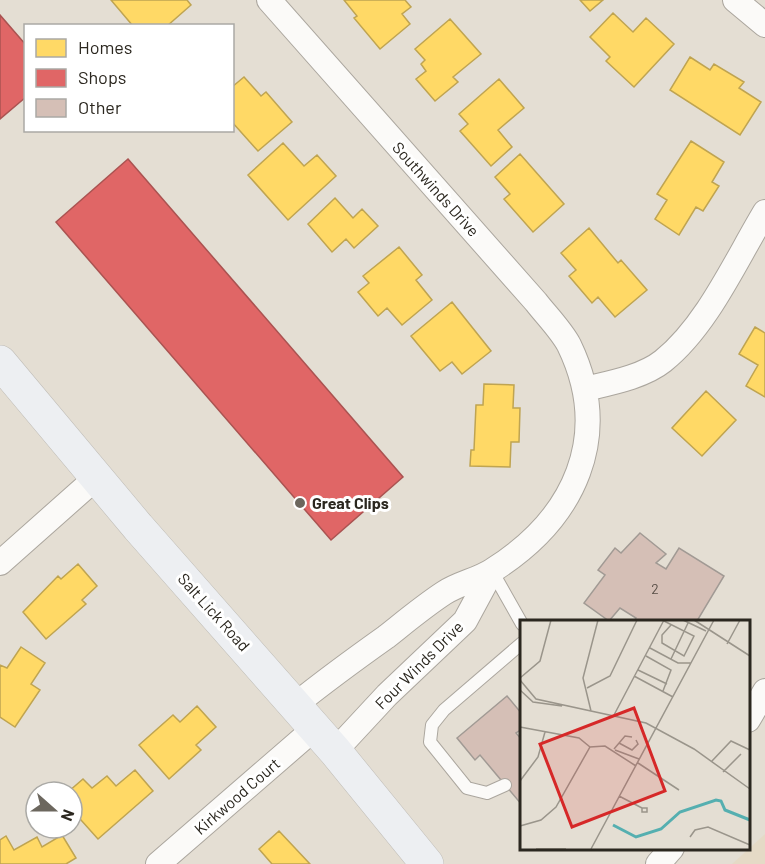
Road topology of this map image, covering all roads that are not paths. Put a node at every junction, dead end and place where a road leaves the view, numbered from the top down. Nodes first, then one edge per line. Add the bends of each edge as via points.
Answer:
1 (269, 0) edge
2 (735, 0) edge
3 (765, 25) edge
4 (765, 212) edge
5 (0, 362) edge
6 (585, 389) junction
7 (97, 477) junction
8 (0, 562) edge
9 (492, 571) junction
10 (520, 620) edge
11 (520, 645) edge
12 (765, 691) edge
13 (750, 717) edge
14 (315, 728) junction
15 (505, 785) dead end
16 (671, 849) edge
17 (158, 864) edge
18 (427, 864) edge
19 (658, 864) edge

1 - 6 street, Southwinds Drive via 536,302 568,343
2 - 3 street
4 - 6 street via 695,329 662,362 636,375
5 - 7 main road, Salt Lick Road
6 - 9 street, Four Winds Drive via 588,438 584,460 566,501 531,542
7 - 8 street
7 - 14 main road, Salt Lick Road
9 - 10 lane
9 - 14 street, Four Winds Drive via 445,592
9 - 14 street, Four Winds Drive via 465,621 387,695
11 - 15 lane via 444,710 432,725 430,742 467,788 487,793
12 - 13 street
14 - 17 street, Kirkwood Court
14 - 18 main road, Salt Lick Road
16 - 19 street

